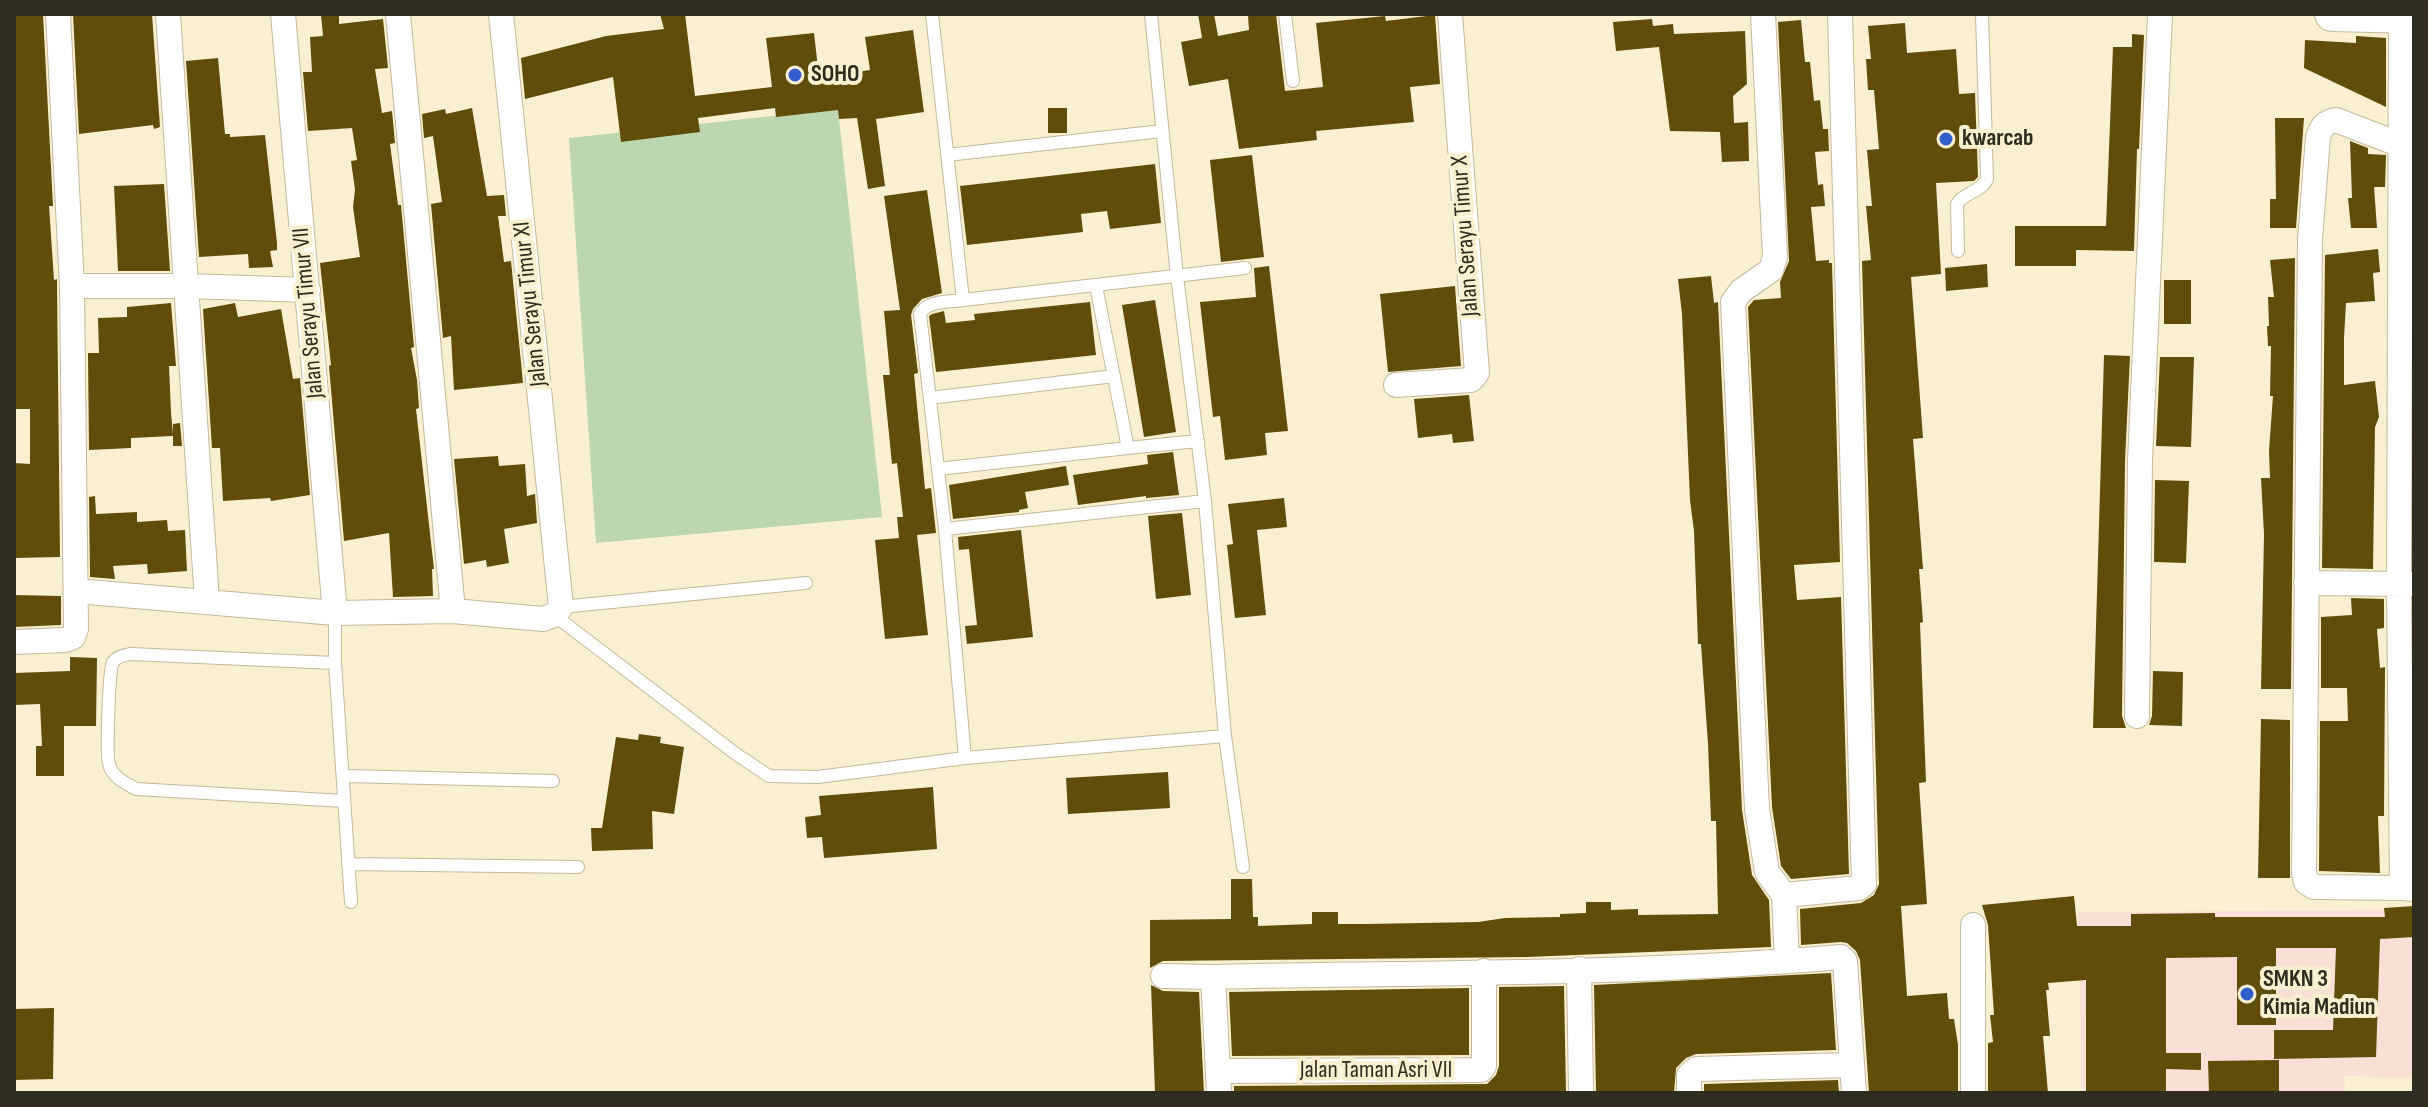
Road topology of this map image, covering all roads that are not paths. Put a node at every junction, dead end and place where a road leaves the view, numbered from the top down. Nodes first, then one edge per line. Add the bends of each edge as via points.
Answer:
1 (58, 14) edge
2 (168, 14) edge
3 (283, 14) edge
4 (398, 14) edge
5 (501, 14) edge
6 (932, 14) edge
7 (1151, 14) edge
8 (1285, 14) edge
9 (1450, 14) edge
10 (1763, 14) edge
11 (1840, 14) edge
12 (1982, 14) edge
13 (2160, 14) edge
14 (2332, 14) edge
15 (2348, 14) edge
16 (2408, 16) edge
17 (1293, 81) dead end
18 (1162, 131) junction
19 (2406, 146) edge
20 (947, 155) junction
21 (1958, 251) dead end
22 (1245, 268) dead end
23 (1177, 276) junction
24 (72, 286) junction
25 (186, 286) junction
26 (1096, 286) junction
27 (308, 290) junction
28 (963, 300) junction
29 (1114, 376) junction
30 (1396, 385) dead end
31 (930, 398) junction
32 (1198, 441) junction
33 (1128, 448) junction
34 (938, 469) junction
35 (1205, 501) junction
36 (945, 529) junction
37 (806, 583) dead end
38 (2306, 583) junction
39 (2407, 584) edge
40 (76, 591) junction
41 (207, 601) junction
42 (559, 605) junction
43 (453, 611) junction
44 (335, 613) junction
45 (14, 642) edge
46 (335, 663) junction
47 (2137, 716) dead end
48 (1225, 736) junction
49 (965, 758) junction
50 (344, 776) junction
51 (553, 781) dead end
52 (344, 801) junction
53 (348, 864) junction
54 (578, 867) dead end
55 (1243, 867) dead end
56 (2408, 888) edge
57 (1784, 895) junction
58 (351, 902) dead end
59 (1973, 925) dead end
60 (1787, 961) junction
61 (1579, 969) junction
62 (1484, 971) junction
63 (1163, 976) dead end
64 (1213, 977) junction
65 (1851, 1065) junction
66 (1219, 1082) edge
67 (1581, 1093) edge
68 (1689, 1093) edge
69 (1854, 1093) edge
70 (1973, 1093) edge

1 - 24 street
2 - 25 street
3 - 27 street, Jalan Serayu Timur VII
4 - 43 street
5 - 42 street, Jalan Serayu Timur XI
6 - 20 lane
7 - 18 lane
8 - 17 lane
9 - 30 street, Jalan Serayu Timur X via 1477,373 1471,380
10 - 57 street via 1775,257 1771,270 1733,302 1757,809 1767,872
11 - 57 street via 1864,884
12 - 21 lane via 1987,179 1957,204
13 - 47 street via 2140,461
14 - 15 main road
15 - 16 main road
16 - 19 street
18 - 20 lane
18 - 23 lane
19 - 38 street via 2336,120 2321,127 2318,137 2310,239
19 - 39 street
20 - 28 lane
22 - 23 lane
23 - 26 lane
23 - 32 lane
24 - 25 street
24 - 40 street
25 - 27 street
25 - 41 street
26 - 28 lane
26 - 29 lane
27 - 44 street, Jalan Serayu Timur VII
28 - 31 lane via 930,304 920,314
29 - 31 lane
29 - 33 lane
31 - 34 lane
32 - 33 lane
32 - 35 lane
33 - 34 lane
34 - 36 lane
35 - 36 lane
35 - 48 lane
36 - 49 lane
37 - 42 lane
38 - 39 street
38 - 56 street via 2306,882 2314,887
39 - 56 street
40 - 41 street
40 - 45 street via 73,637
41 - 44 street
42 - 43 street via 543,619
42 - 49 lane via 769,776 818,777
43 - 44 street
44 - 46 lane
46 - 50 lane
46 - 52 lane via 119,657 110,678 109,763 117,778 136,789
48 - 49 lane
48 - 55 lane
50 - 51 lane
50 - 52 lane
52 - 53 lane
53 - 54 lane
53 - 58 lane
57 - 60 street
59 - 70 street
60 - 61 street
60 - 65 street via 1844,958
61 - 62 street
61 - 67 street
62 - 64 street
62 - 66 street, Jalan Taman Asri VII via 1481,1070
63 - 64 street
64 - 66 street
65 - 68 street via 1696,1069 1689,1075
65 - 69 street

